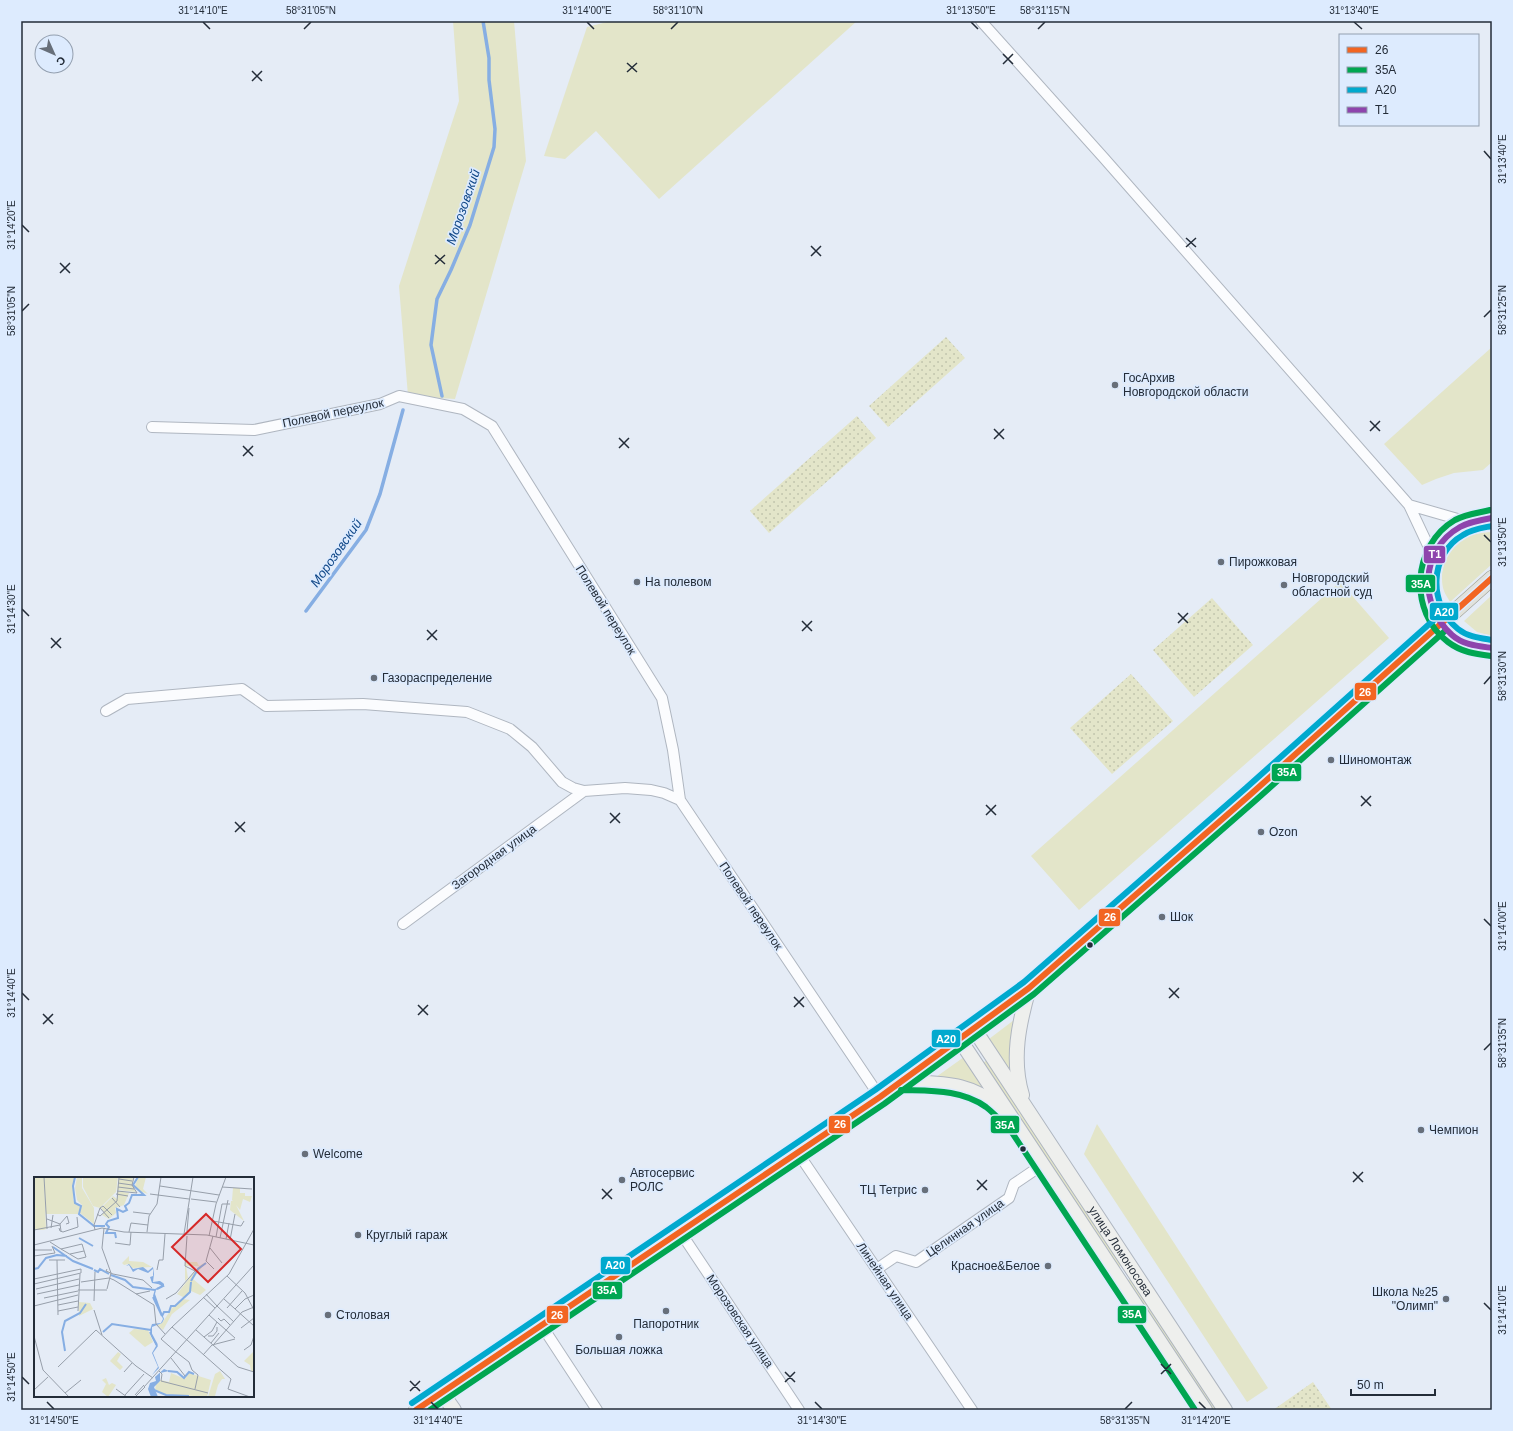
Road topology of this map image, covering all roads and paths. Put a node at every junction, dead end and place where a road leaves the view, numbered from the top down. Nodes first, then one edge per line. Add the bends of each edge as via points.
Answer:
1 (981, 21) edge
2 (152, 427) dead end
3 (1409, 505) junction
4 (1492, 518) edge
5 (1468, 522) junction
6 (1433, 556) junction
7 (1492, 578) edge
8 (1441, 624) junction
9 (1492, 648) edge
10 (106, 711) dead end
11 (584, 791) junction
12 (680, 800) junction
13 (403, 924) dead end
14 (1029, 988) junction
15 (974, 1029) junction
16 (960, 1040) junction
17 (901, 1082) junction
18 (880, 1097) junction
19 (1029, 1112) junction
20 (1017, 1126) junction
21 (798, 1153) junction
22 (1042, 1165) junction
23 (680, 1232) junction
24 (877, 1269) junction
25 (1132, 1269) junction
26 (1118, 1278) junction
27 (542, 1326) junction
28 (442, 1393) junction
29 (416, 1410) edge
30 (454, 1410) edge
31 (597, 1410) edge
32 (799, 1410) edge
33 (972, 1410) edge
34 (1205, 1410) edge
35 (1225, 1410) edge

1 - 3 street
2 - 12 street, Полевой переулок via 254,430 380,404 399,396 462,409 492,426 662,698
3 - 5 street
3 - 6 street
4 - 5 main road
5 - 6 main road via 1454,530
6 - 8 main road via 1427,592 1432,609
7 - 8 main road
8 - 9 main road via 1462,641
8 - 14 main road
10 - 11 street via 127,699 242,689 266,706 363,704 467,712 510,729 532,746 562,782
11 - 12 street via 625,788 651,790
11 - 13 street, Загородная улица
12 - 18 street, Полевой переулок
14 - 15 main road
14 - 19 main road, улица Ломоносова via 1018,1031 1016,1064 1022,1098
15 - 16 main road
15 - 19 main road, улица Ломоносова
16 - 17 main road
16 - 20 main road, улица Ломоносова
17 - 18 main road
17 - 20 main road, улица Ломоносова via 945,1083 974,1091 996,1104
18 - 21 main road
19 - 25 main road, улица Ломоносова
20 - 22 main road, улица Ломоносова
21 - 23 main road
21 - 24 street, Линейная улица
22 - 24 street, Целинная улица via 1014,1184 1009,1198 916,1262 896,1256
22 - 26 main road, улица Ломоносова
23 - 27 main road
23 - 32 street, Морозовская улица
24 - 33 street, Линейная улица
25 - 26 main road
25 - 35 main road, улица Ломоносова
26 - 34 main road, улица Ломоносова
27 - 28 main road
27 - 31 street
28 - 29 main road
28 - 30 main road

